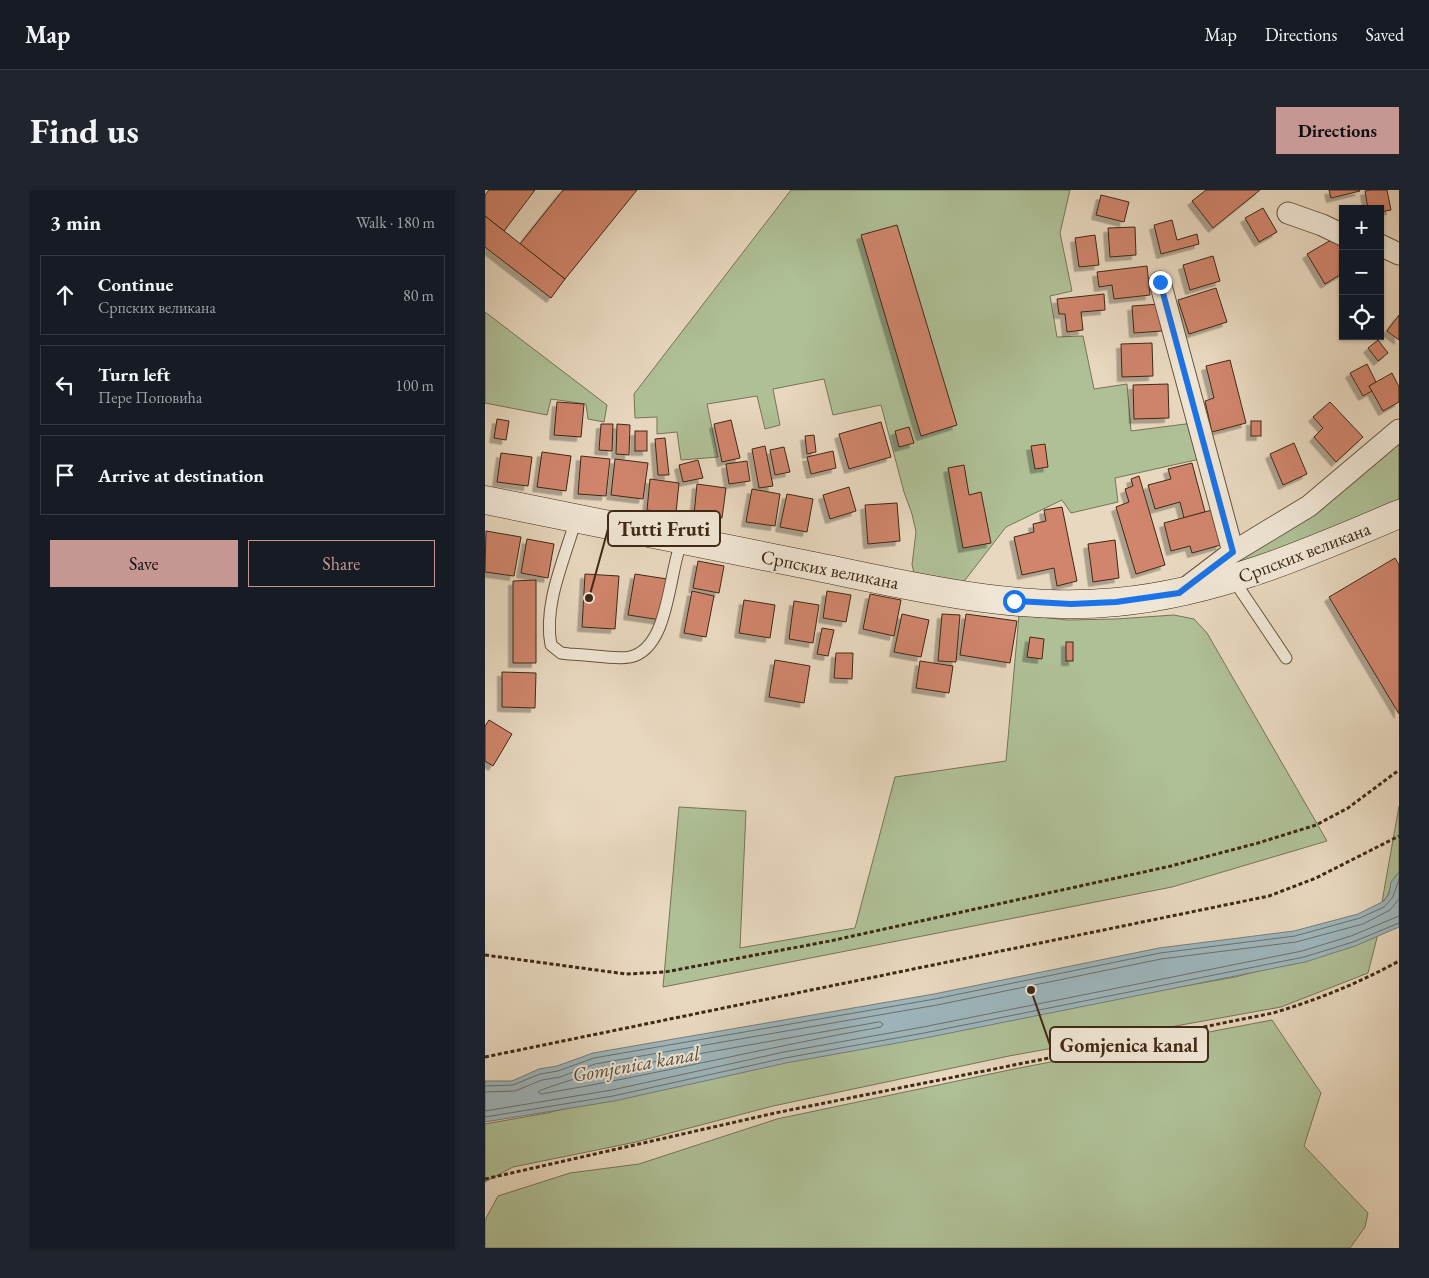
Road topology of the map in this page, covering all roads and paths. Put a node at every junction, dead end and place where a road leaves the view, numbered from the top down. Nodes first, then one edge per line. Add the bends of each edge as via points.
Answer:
1 (1288, 213) dead end
2 (1339, 233) edge
3 (1384, 247) edge
4 (1399, 254) edge
5 (1160, 282) dead end
6 (1399, 430) edge
7 (485, 500) edge
8 (1399, 514) edge
9 (576, 518) junction
10 (682, 540) junction
11 (1233, 552) junction
12 (1233, 579) junction
13 (1179, 593) junction
14 (1287, 658) dead end
15 (1399, 770) edge
16 (1399, 836) edge
17 (485, 955) edge
18 (1399, 961) edge
19 (485, 1056) edge
20 (485, 1179) edge

1 - 2 street
3 - 4 street
5 - 11 street
6 - 11 street, Српских великана via 1309,506
7 - 9 main road, Српских великана
8 - 12 main road, Српских великана via 1309,552
9 - 10 main road, Српских великана
9 - 10 lane via 555,588 549,632 551,645 569,654 629,658 645,652 659,631
10 - 13 main road, Српских великана via 906,585 1014,601 1116,602
11 - 13 street, Српских великана
12 - 13 main road, Српских великана
12 - 14 lane
15 - 17 path via 1348,808 1317,825 1258,843 1104,882 830,942 665,972 626,974
16 - 19 path via 1317,878 1269,896
18 - 20 path via 1307,1003 1273,1013 793,1109

